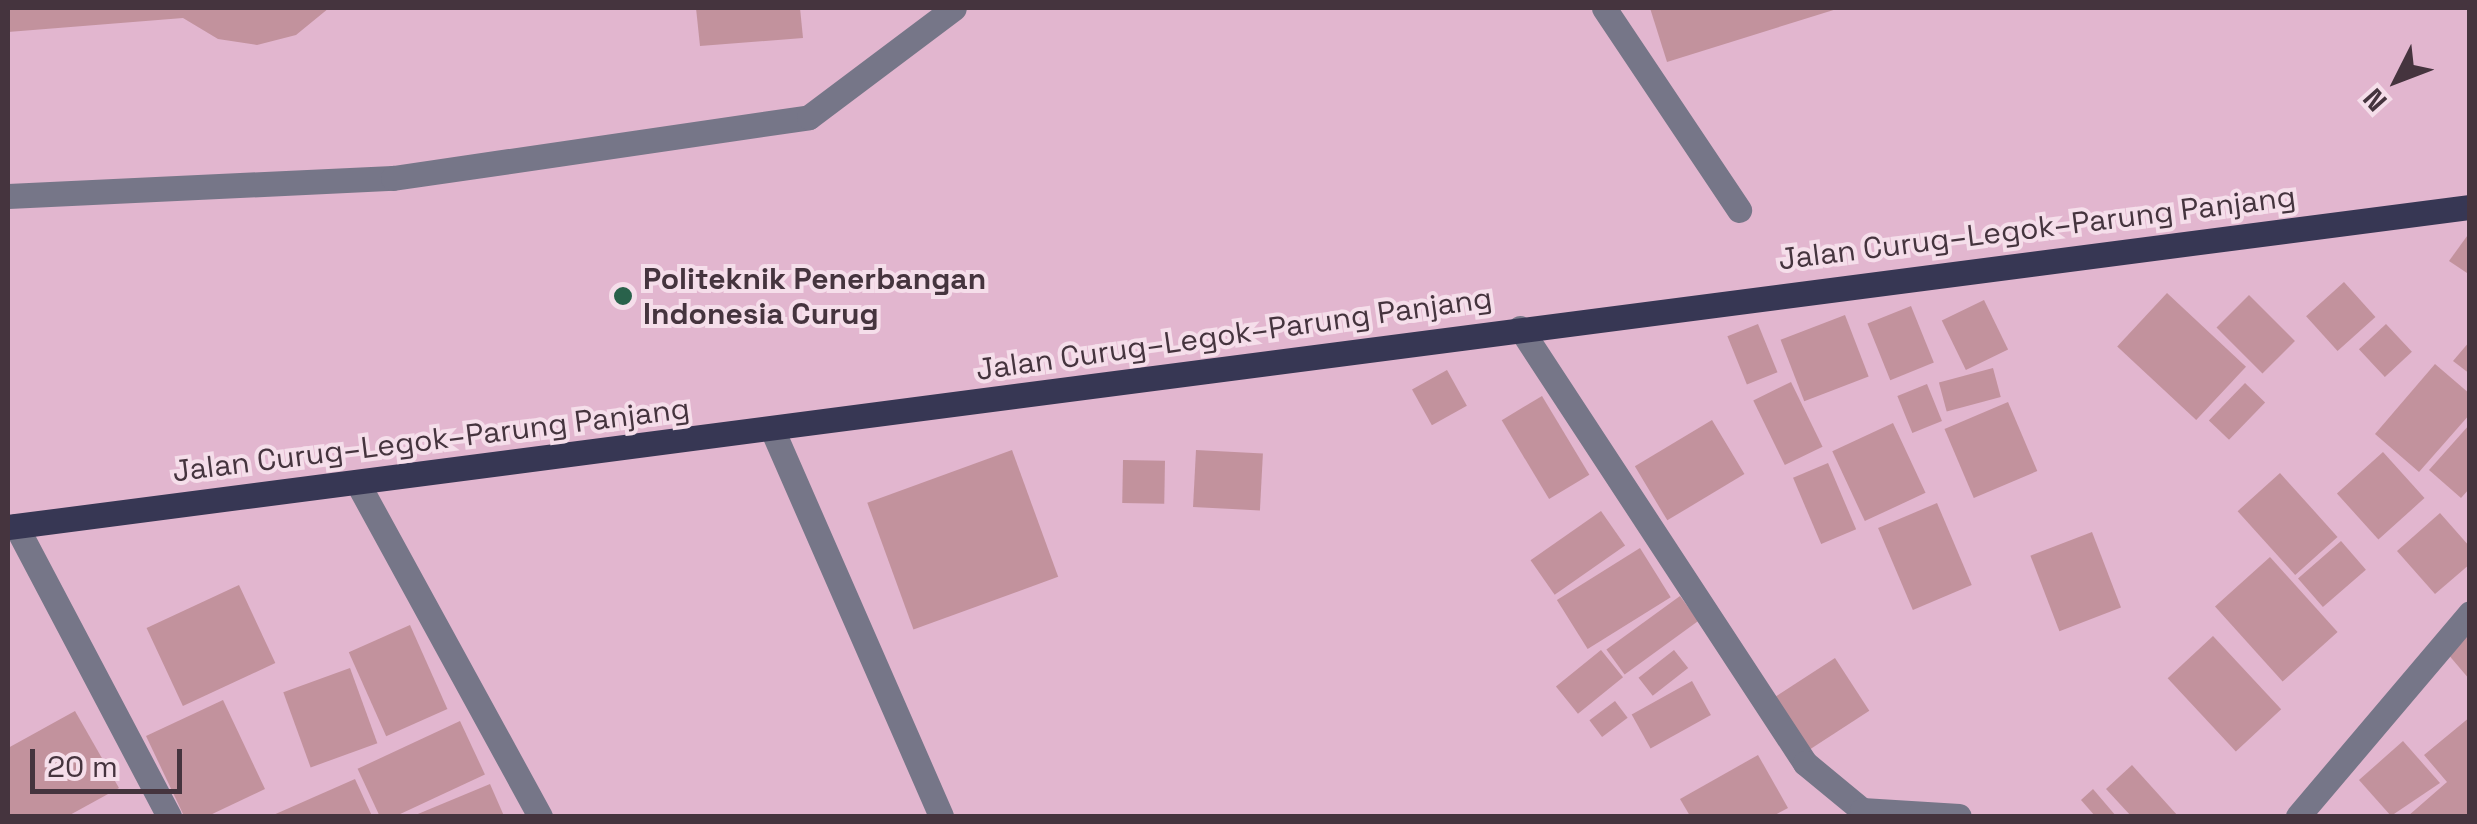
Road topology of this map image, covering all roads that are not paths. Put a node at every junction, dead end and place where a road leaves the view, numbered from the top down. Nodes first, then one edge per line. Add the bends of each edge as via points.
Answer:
1 (954, 8) edge
2 (1604, 8) edge
3 (8, 196) edge
4 (2470, 207) edge
5 (1740, 210) dead end
6 (1520, 328) junction
7 (772, 429) junction
8 (357, 482) junction
9 (12, 527) edge
10 (2470, 613) edge
11 (169, 816) edge
12 (540, 816) edge
13 (941, 816) edge
14 (1958, 816) edge
15 (2298, 816) edge

1 - 3 street via 809,117 393,178
2 - 5 street
4 - 6 main road, Jalan Curug–Legok–Parung Panjang
6 - 7 main road, Jalan Curug–Legok–Parung Panjang
6 - 14 street via 1805,763 1862,810
7 - 8 main road, Jalan Curug–Legok–Parung Panjang
7 - 13 street
8 - 9 main road, Jalan Curug–Legok–Parung Panjang
8 - 12 street
9 - 11 street
10 - 15 street

